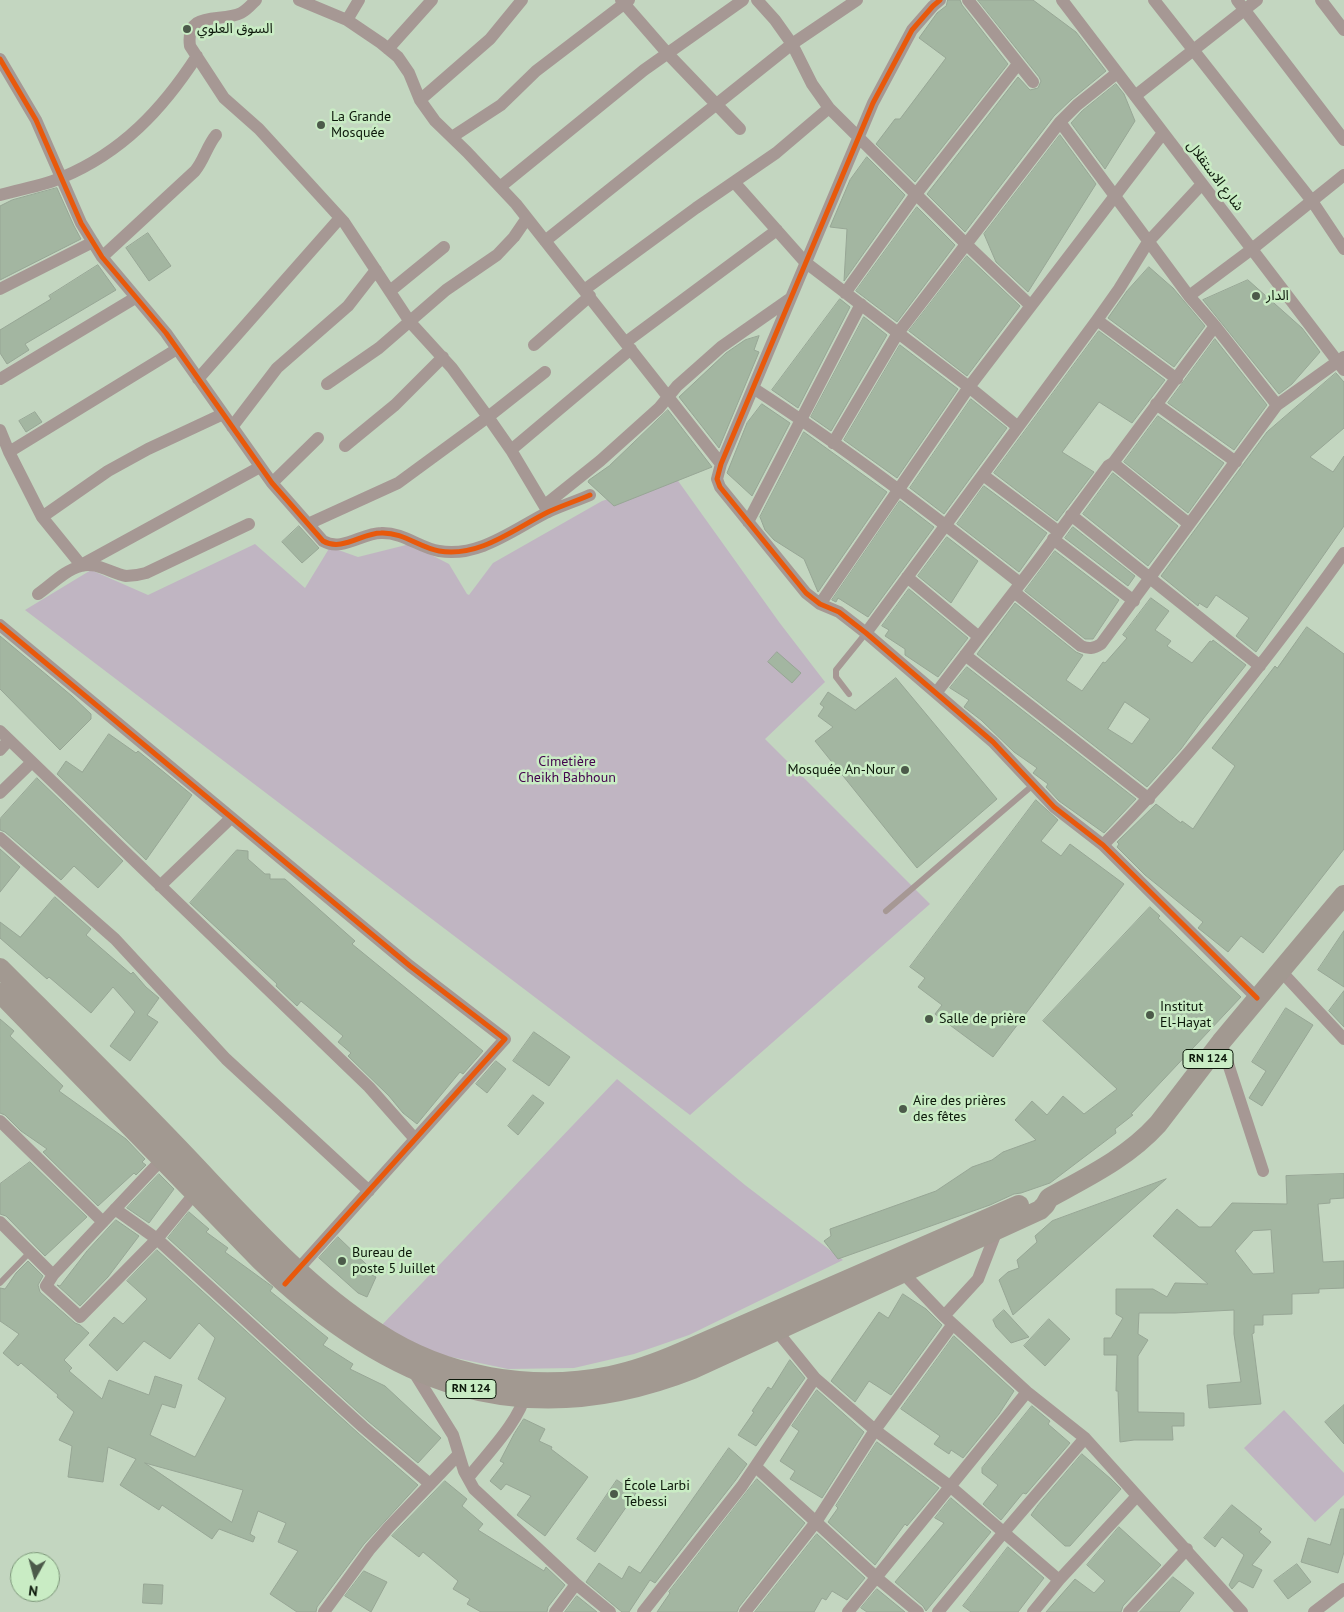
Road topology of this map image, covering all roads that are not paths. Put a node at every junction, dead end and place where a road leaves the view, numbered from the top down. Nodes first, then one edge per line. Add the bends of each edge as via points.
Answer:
1 (256, 0) edge
2 (299, 0) edge
3 (359, 0) edge
4 (432, 0) edge
5 (522, 0) edge
6 (743, 0) edge
7 (758, 0) edge
8 (857, 0) edge
9 (940, 0) edge
10 (968, 0) edge
11 (1062, 0) edge
12 (1154, 0) edge
13 (1257, 0) edge
14 (1321, 0) edge
15 (625, 1) edge
16 (1241, 5) edge
17 (347, 20) junction
18 (1344, 30) edge
19 (792, 44) junction
20 (388, 49) junction
21 (1193, 50) junction
22 (668, 54) junction
23 (196, 56) junction
24 (0, 59) edge
25 (1018, 64) junction
26 (1117, 73) junction
27 (1033, 82) dead end
28 (1135, 96) junction
29 (420, 100) junction
30 (717, 105) junction
31 (829, 108) junction
32 (1060, 122) junction
33 (740, 129) dead end
34 (1163, 133) junction
35 (216, 135) dead end
36 (452, 136) junction
37 (858, 136) junction
38 (1344, 140) edge
39 (1344, 175) edge
40 (62, 178) junction
41 (734, 182) junction
42 (1202, 184) junction
43 (500, 187) junction
44 (0, 194) edge
45 (916, 194) junction
46 (1115, 196) junction
47 (1312, 201) junction
48 (340, 218) junction
49 (527, 218) junction
50 (777, 230) junction
51 (545, 241) junction
52 (93, 242) junction
53 (1148, 242) junction
54 (444, 246) dead end
55 (967, 246) junction
56 (1252, 249) junction
57 (1344, 249) edge
58 (102, 257) junction
59 (805, 262) junction
60 (376, 270) junction
61 (0, 290) edge
62 (390, 291) junction
63 (587, 293) junction
64 (845, 293) junction
65 (1189, 296) junction
66 (135, 298) junction
67 (791, 298) junction
68 (861, 304) junction
69 (1032, 306) junction
70 (1097, 320) junction
71 (410, 322) junction
72 (1215, 326) junction
73 (898, 333) junction
74 (534, 345) dead end
75 (629, 346) junction
76 (178, 349) junction
77 (443, 357) junction
78 (1342, 363) edge
79 (545, 372) dead end
80 (1176, 378) junction
81 (0, 379) edge
82 (198, 379) junction
83 (326, 384) dead end
84 (753, 388) junction
85 (970, 388) junction
86 (668, 397) junction
87 (1156, 404) junction
88 (1277, 405) junction
89 (223, 414) junction
90 (488, 417) junction
91 (801, 419) junction
92 (232, 427) junction
93 (1018, 427) junction
94 (0, 430) edge
95 (318, 438) dead end
96 (833, 443) junction
97 (345, 446) dead end
98 (511, 450) junction
99 (9, 452) junction
100 (1236, 462) junction
101 (1113, 463) junction
102 (721, 464) junction
103 (260, 467) junction
104 (983, 475) junction
105 (272, 483) junction
106 (900, 490) junction
107 (590, 495) dead end
108 (546, 509) junction
109 (1071, 515) junction
110 (42, 517) junction
111 (748, 522) junction
112 (249, 524) dead end
113 (308, 524) junction
114 (1189, 524) junction
115 (946, 525) junction
116 (1056, 536) junction
117 (1344, 553) edge
118 (81, 565) junction
119 (907, 577) junction
120 (1150, 577) junction
121 (1017, 587) junction
122 (38, 594) dead end
123 (1134, 601) junction
124 (820, 604) junction
125 (0, 625) edge
126 (866, 633) junction
127 (979, 637) junction
128 (965, 655) junction
129 (1260, 666) junction
130 (936, 693) junction
131 (849, 694) dead end
132 (5, 736) edge
133 (0, 750) edge
134 (32, 762) junction
135 (1033, 785) junction
136 (0, 793) edge
137 (1149, 799) junction
138 (231, 818) junction
139 (0, 838) edge
140 (1103, 845) junction
141 (160, 886) junction
142 (1344, 894) edge
143 (886, 911) dead end
144 (0, 968) edge
145 (1280, 970) junction
146 (0, 993) edge
147 (1257, 998) junction
148 (1344, 1039) edge
149 (1221, 1042) junction
150 (0, 1121) edge
151 (415, 1139) junction
152 (169, 1152) junction
153 (1263, 1171) dead end
154 (368, 1191) junction
155 (196, 1193) junction
156 (1049, 1198) junction
157 (115, 1209) junction
158 (0, 1222) edge
159 (103, 1222) junction
160 (996, 1230) junction
161 (157, 1239) junction
162 (30, 1252) junction
163 (903, 1273) junction
164 (53, 1275) junction
165 (291, 1277) junction
166 (0, 1283) edge
167 (759, 1317) junction
168 (949, 1320) junction
169 (776, 1330) junction
170 (412, 1370) junction
171 (816, 1378) junction
172 (526, 1390) junction
173 (1027, 1392) junction
174 (875, 1430) junction
175 (1085, 1438) junction
176 (459, 1454) junction
177 (756, 1467) junction
178 (468, 1478) junction
179 (430, 1484) junction
180 (951, 1487) junction
181 (1137, 1496) junction
182 (816, 1522) junction
183 (1004, 1532) junction
184 (1187, 1549) junction
185 (877, 1578) junction
186 (1058, 1580) junction
187 (576, 1584) junction
188 (1344, 1590) edge
189 (324, 1612) edge
190 (555, 1612) edge
191 (610, 1612) edge
192 (643, 1612) edge
193 (745, 1612) edge
194 (848, 1612) edge
195 (918, 1612) edge
196 (938, 1612) edge
197 (1033, 1612) edge
198 (1129, 1612) edge
199 (1242, 1612) edge
200 (1314, 1612) edge

1 - 23 street via 234,16 215,17 190,29 190,46
2 - 17 street
3 - 17 street
4 - 20 street
5 - 29 street via 490,39
6 - 22 street
7 - 19 street
8 - 19 street
9 - 37 street via 912,30
10 - 25 street
11 - 26 street, شارع الاستقلال
12 - 21 street
13 - 16 street
14 - 18 street
15 - 22 street
15 - 36 street via 536,71 501,105
16 - 21 street
16 - 38 street
17 - 20 street
19 - 30 street
19 - 31 street via 812,84
20 - 29 street via 409,73
21 - 28 street
21 - 47 street
22 - 30 street
22 - 43 street
23 - 40 street via 182,80 133,135 105,155
23 - 48 street via 224,98 259,129
24 - 40 street via 36,120
25 - 27 street
25 - 45 street
26 - 28 street, شارع الاستقلال
26 - 32 street via 1077,104
28 - 34 street, شارع الاستقلال
29 - 36 street
30 - 33 street
30 - 51 street
31 - 37 street
31 - 41 street via 776,153
32 - 46 street
32 - 55 street
34 - 42 street, شارع الاستقلال
34 - 46 street
35 - 58 street via 195,171
36 - 43 street
37 - 45 street
37 - 59 street
39 - 47 street
40 - 44 street
40 - 52 street via 81,223
41 - 50 street
41 - 63 street
42 - 53 street
42 - 56 street, شارع الاستقلال
43 - 49 street
45 - 55 street
45 - 64 street
46 - 53 street
46 - 69 street
47 - 56 street
47 - 57 street
48 - 60 street
48 - 82 street
49 - 51 street
49 - 71 street via 497,255 446,290
50 - 59 street
50 - 75 street
51 - 63 street
52 - 58 street
52 - 61 street
53 - 65 street
53 - 70 street
54 - 62 street
55 - 69 street
55 - 73 street
56 - 65 street
56 - 78 street, شارع الاستقلال
58 - 66 street
59 - 64 street
59 - 67 street
60 - 62 street
60 - 92 street via 348,306 277,368
62 - 71 street
63 - 74 street
63 - 75 street
64 - 68 street
65 - 72 street
66 - 76 street
66 - 81 street
67 - 84 street
67 - 86 street via 720,347
68 - 73 street
68 - 91 street
69 - 85 street
70 - 80 street
70 - 93 street
71 - 77 street
71 - 83 street via 379,348
72 - 80 street
72 - 88 street
73 - 85 street
73 - 96 street
75 - 86 street
75 - 98 street
76 - 82 street
76 - 99 street
77 - 90 street
77 - 97 street via 395,405
78 - 88 street
79 - 90 street
80 - 87 street
82 - 89 street
84 - 91 street
84 - 102 street
85 - 93 street
85 - 106 street
86 - 102 street
86 - 108 street
87 - 100 street
87 - 101 street
88 - 100 street
89 - 92 street
89 - 110 street via 148,448 108,471
90 - 98 street
90 - 113 street via 398,483
91 - 96 street
91 - 111 street
92 - 103 street
93 - 104 street
94 - 99 street
95 - 105 street
96 - 106 street
98 - 108 street
99 - 110 street
100 - 114 street
101 - 109 street
101 - 114 street
102 - 111 street via 717,479 720,487
103 - 105 street
103 - 118 street
104 - 115 street
104 - 116 street
105 - 113 street
106 - 115 street
106 - 124 street
107 - 108 street
108 - 113 street via 482,547 459,551 438,551 380,532 341,544 328,544
109 - 116 street
109 - 120 street
110 - 118 street
111 - 124 street via 806,593
112 - 118 street via 134,576
114 - 120 street
115 - 119 street
115 - 121 street
116 - 121 street
116 - 123 street
117 - 129 street
118 - 122 street
119 - 126 street
119 - 127 street
120 - 123 street
120 - 129 street
121 - 123 street via 1088,649 1101,644
121 - 127 street
124 - 126 street via 839,612
125 - 138 street
126 - 130 street
126 - 131 lane via 836,670 836,677
127 - 128 street
128 - 130 street
128 - 137 street
129 - 137 street
130 - 135 street via 993,742
132 - 133 street
132 - 134 street
134 - 136 street
134 - 141 street
135 - 140 street via 1054,807
135 - 143 lane
137 - 140 street
138 - 141 street
138 - 151 street via 504,1039
139 - 154 street via 115,939 226,1059
140 - 147 street
141 - 151 street via 369,1087
142 - 145 main road, RN 124
144 - 152 main road, RN 124
145 - 147 main road, RN 124
145 - 148 street
146 - 152 main road, RN 124
147 - 149 main road, RN 124
149 - 153 street
149 - 156 main road, RN 124 via 1146,1136 1119,1158
150 - 159 street
151 - 154 street
152 - 155 main road, RN 124
152 - 157 street
152 - 165 main road, RN 124 via 274,1248
154 - 165 street
155 - 161 street
155 - 165 main road, RN 124
156 - 160 main road, RN 124 via 1040,1210
156 - 167 main road, RN 124 via 1034,1199
157 - 159 street
157 - 161 street
158 - 162 street
159 - 164 street
160 - 163 main road, RN 124
160 - 168 street via 978,1279
161 - 164 street via 80,1317 46,1286
161 - 179 street via 362,1427
162 - 164 street
162 - 166 lane
163 - 168 street
163 - 169 main road, RN 124
165 - 170 main road, RN 124 via 349,1335
165 - 172 main road, RN 124 via 399,1346 441,1364
167 - 169 street
167 - 172 main road, RN 124 via 634,1370
168 - 173 street
168 - 174 street
169 - 171 street
169 - 172 main road, RN 124 via 693,1369 640,1388 585,1397
170 - 172 main road, RN 124 via 457,1386 505,1396
170 - 176 street via 453,1435
171 - 174 street
171 - 177 street
172 - 178 street via 515,1417
173 - 175 street
173 - 180 street
174 - 180 street
174 - 182 street
175 - 181 street
175 - 183 street
176 - 178 street
176 - 179 street
177 - 182 street
177 - 192 street
178 - 187 street via 481,1496
179 - 189 street via 370,1549
180 - 183 street
180 - 185 street
181 - 184 street
181 - 186 street
182 - 185 street
182 - 193 street
183 - 186 street
183 - 196 street
184 - 198 street
184 - 199 street
185 - 194 street
185 - 195 street
186 - 197 street
187 - 190 street
187 - 191 street
188 - 200 street

